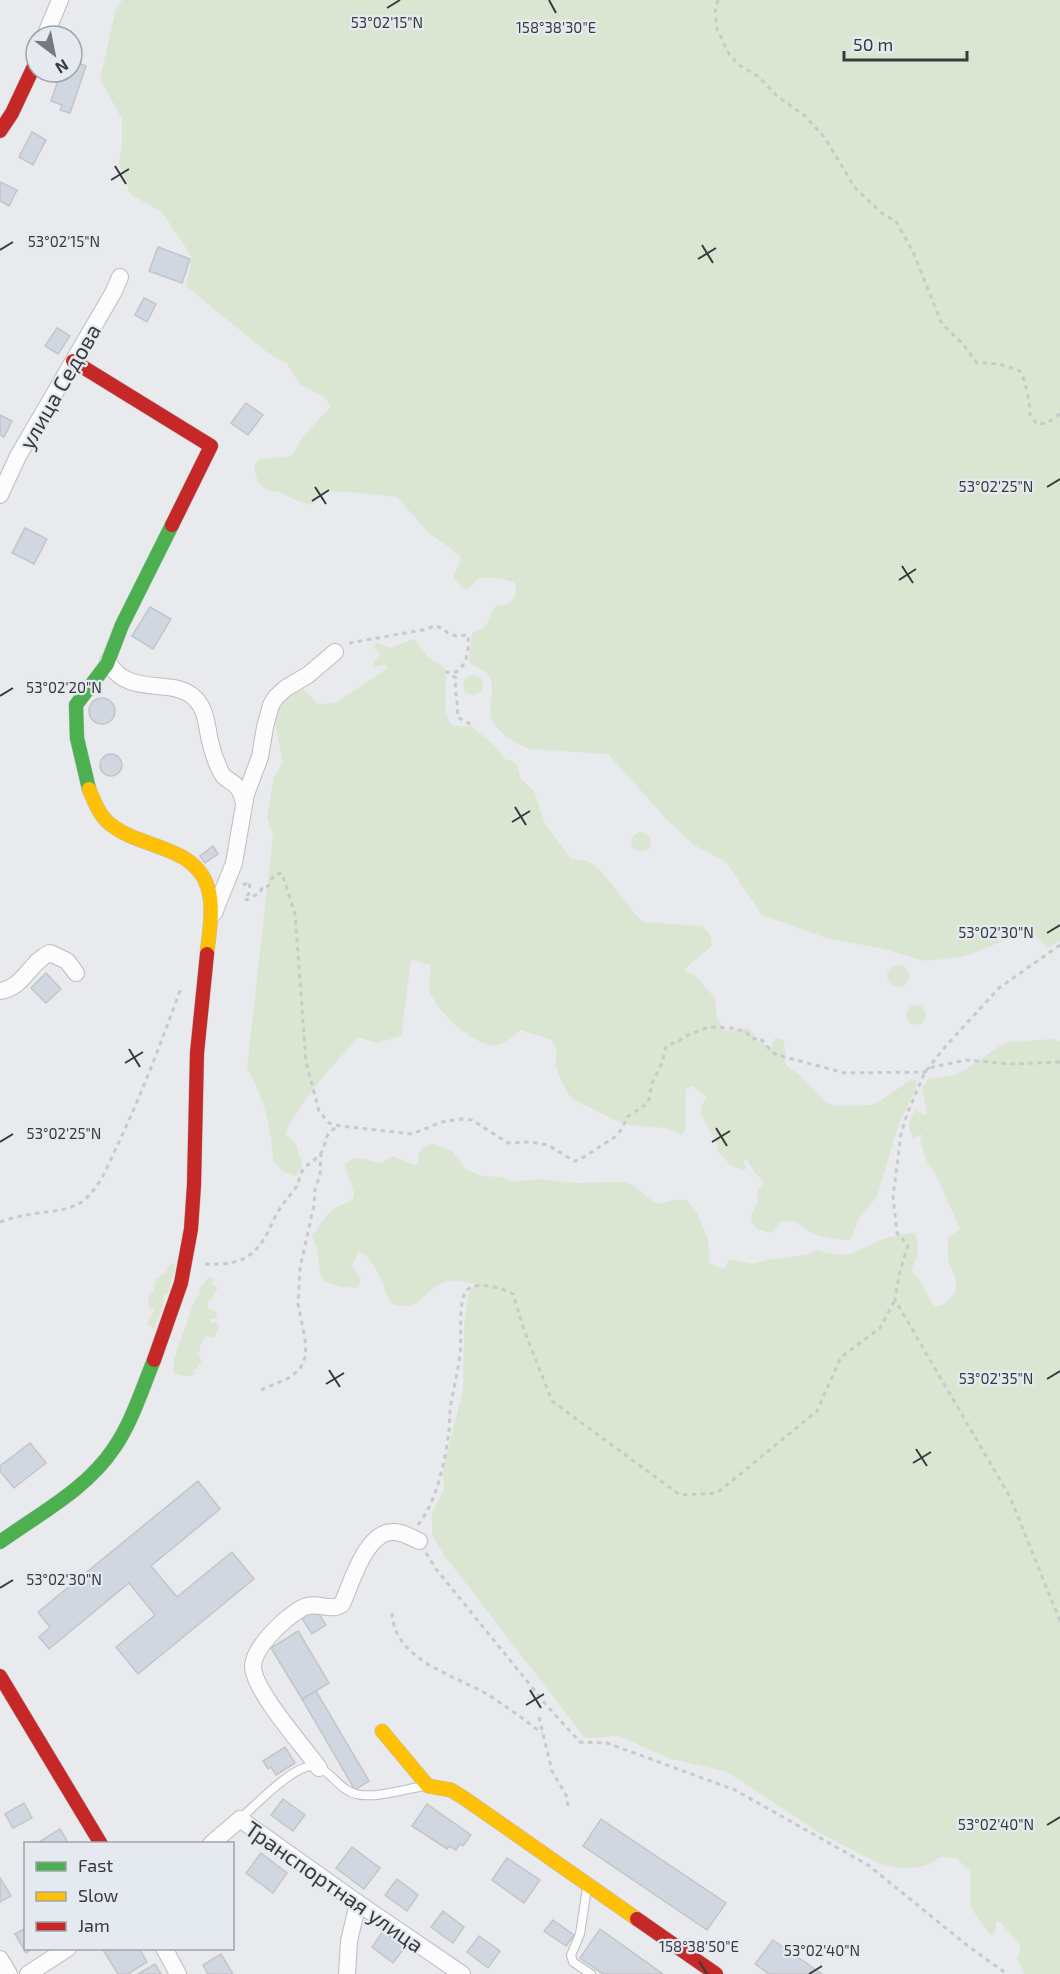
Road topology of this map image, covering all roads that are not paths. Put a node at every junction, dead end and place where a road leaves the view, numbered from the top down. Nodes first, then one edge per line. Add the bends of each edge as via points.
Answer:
1 (60, 0) edge
2 (50, 24) edge
3 (26, 84) edge
4 (0, 132) edge
5 (120, 277) dead end
6 (73, 361) junction
7 (0, 495) edge
8 (335, 652) road end
9 (108, 662) junction
10 (244, 803) junction
11 (208, 938) junction
12 (76, 973) dead end
13 (0, 991) edge
14 (419, 1541) road end
15 (0, 1542) edge
16 (0, 1676) edge
17 (382, 1731) dead end
18 (319, 1768) junction
19 (428, 1785) junction
20 (240, 1819) junction
21 (100, 1842) edge
22 (213, 1842) edge
23 (588, 1884) junction
24 (358, 1903) junction
25 (65, 1950) edge
26 (165, 1950) edge
27 (0, 1959) edge
28 (9, 1974) edge
29 (28, 1974) edge
30 (178, 1974) edge
31 (347, 1974) edge
32 (462, 1974) edge
33 (591, 1974) edge
34 (716, 1974) edge

1 - 2 street
3 - 4 street
5 - 6 street, улица Седова
6 - 7 street, улица Седова
6 - 9 street via 211,446 122,625
8 - 10 street via 273,701
9 - 10 street via 121,677 181,690 198,701 206,715 219,770 226,779 238,784
9 - 11 street via 75,709 87,785 100,813 122,833 180,854 196,866 211,898
10 - 11 street via 234,863
11 - 15 street via 196,1074 191,1233 167,1324 126,1426 111,1453 81,1483
12 - 13 street via 67,961 50,952 17,984
14 - 18 street via 398,1532 383,1534 361,1560 342,1604 333,1608 312,1604 301,1609 257,1653 253,1668 257,1681
16 - 21 street
17 - 19 street
18 - 19 lane via 358,1795
18 - 20 lane via 298,1770
19 - 23 street via 451,1790 464,1798
20 - 22 street, Транспортная улица
20 - 24 street, Транспортная улица
23 - 33 lane via 580,1934 571,1955 573,1962
23 - 34 street
24 - 31 street via 349,1941
24 - 32 street, Транспортная улица
25 - 29 street
26 - 30 street
27 - 28 street

